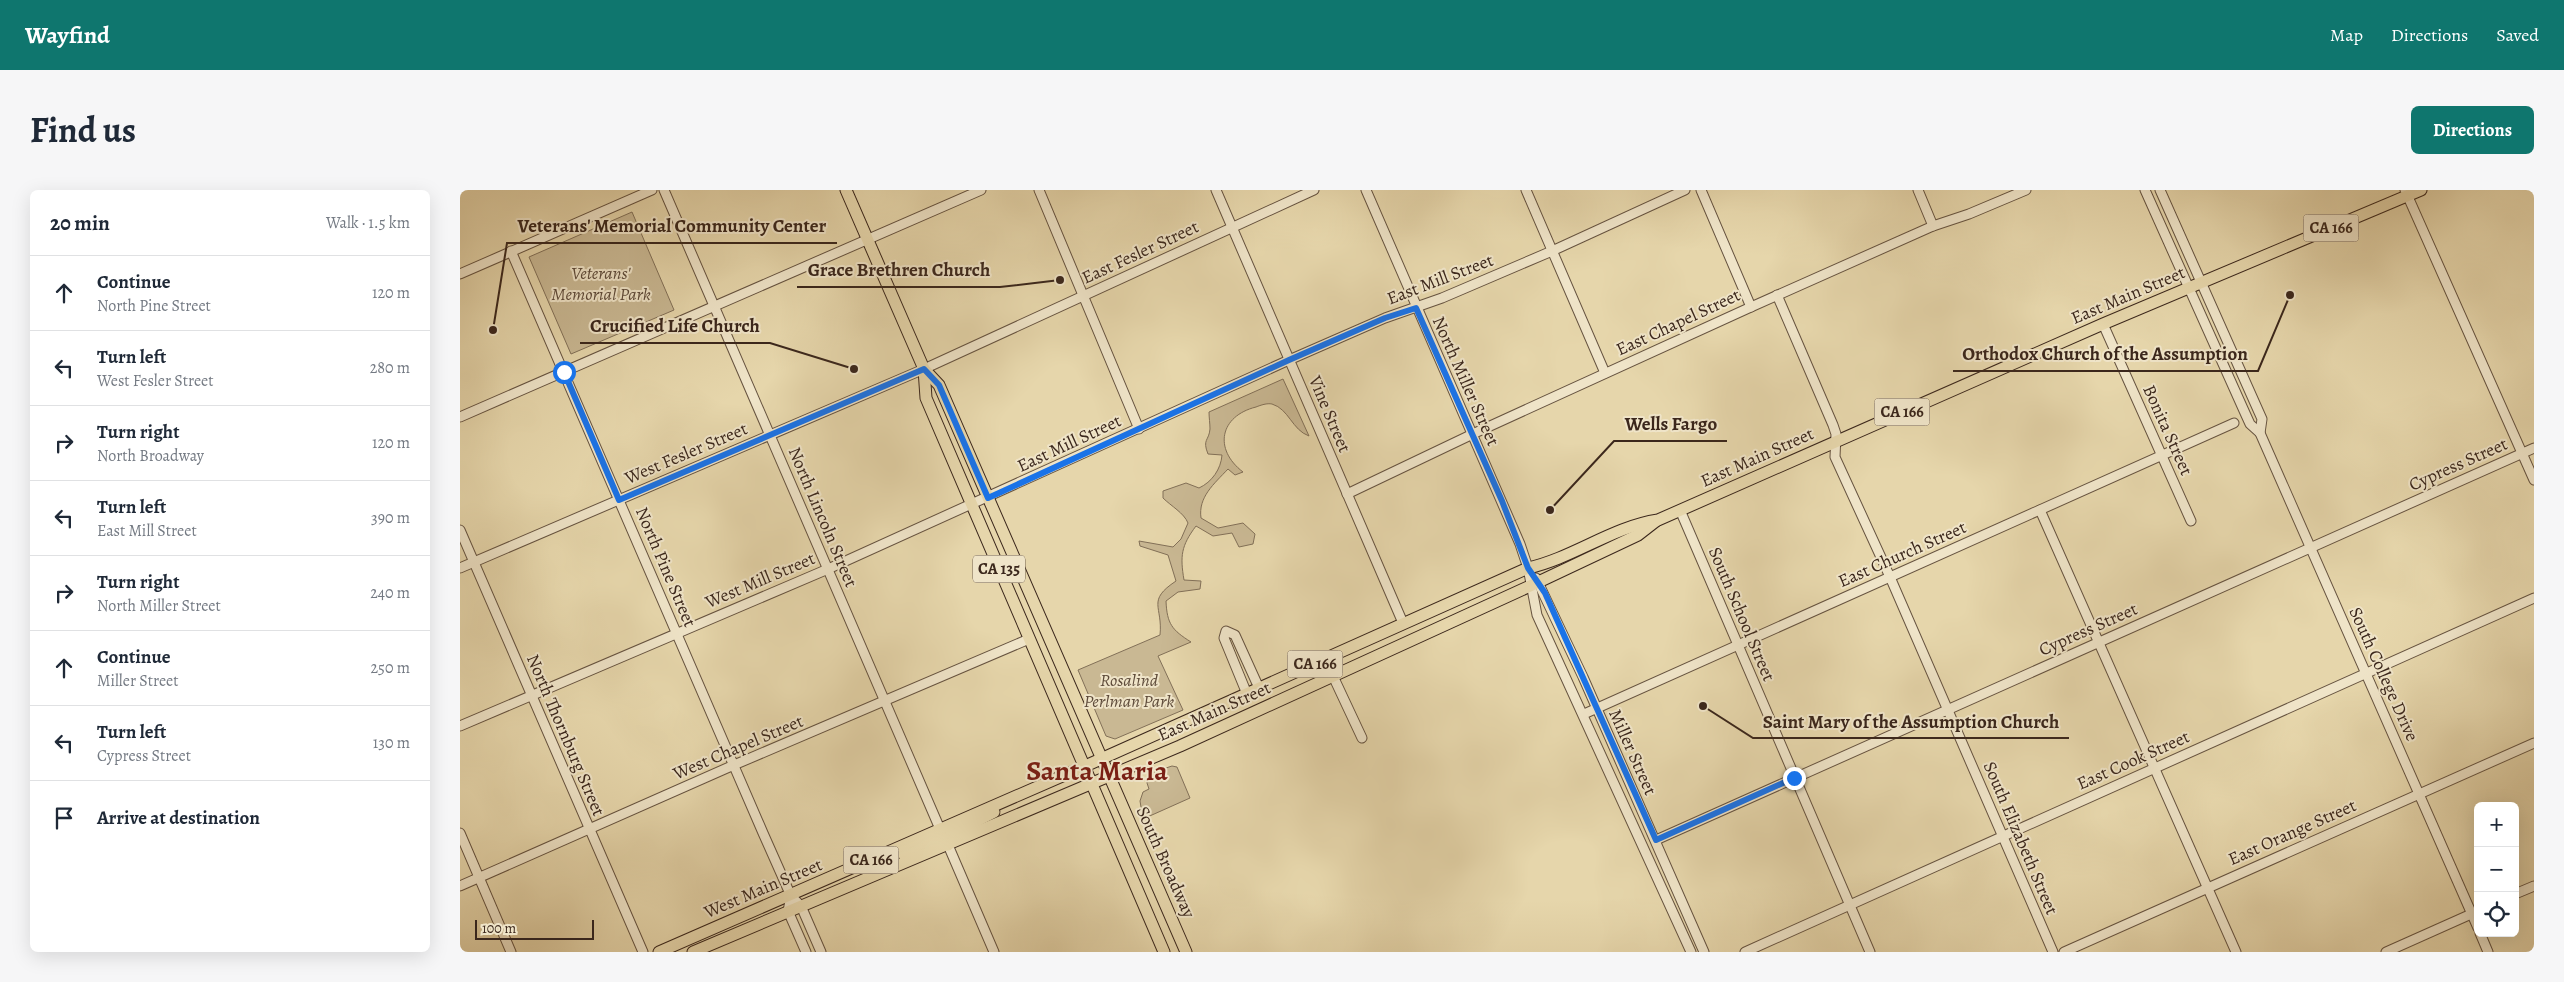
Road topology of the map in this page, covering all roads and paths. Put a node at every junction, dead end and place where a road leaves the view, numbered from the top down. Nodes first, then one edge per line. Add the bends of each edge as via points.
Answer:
1 (652, 190) edge
2 (664, 190) edge
3 (846, 190) edge
4 (981, 190) edge
5 (1039, 190) edge
6 (1216, 190) edge
7 (1314, 190) edge
8 (1366, 190) edge
9 (1526, 190) edge
10 (1685, 190) edge
11 (1701, 190) edge
12 (1918, 190) edge
13 (2026, 190) edge
14 (2145, 190) edge
15 (2160, 190) edge
16 (2421, 190) edge
17 (2406, 193) edge
18 (1933, 226) junction
19 (1232, 228) junction
20 (868, 241) junction
21 (511, 251) junction
22 (1552, 252) junction
23 (460, 274) edge
24 (2200, 283) junction
25 (2189, 288) junction
26 (1777, 295) junction
27 (1083, 296) junction
28 (1751, 306) junction
29 (715, 307) junction
30 (1416, 308) junction
31 (2103, 324) junction
32 (1289, 360) junction
33 (924, 369) junction
34 (564, 372) junction
35 (1605, 374) junction
36 (460, 417) edge
37 (2234, 423) dead end
38 (1139, 429) junction
39 (2260, 432) junction
40 (770, 435) junction
41 (1472, 436) junction
42 (1835, 438) junction
43 (2534, 448) edge
44 (2523, 453) junction
45 (2161, 455) junction
46 (2534, 480) edge
47 (1347, 494) junction
48 (988, 498) junction
49 (619, 500) junction
50 (972, 505) junction
51 (1680, 510) junction
52 (2040, 510) junction
53 (1658, 520) junction
54 (2191, 522) dead end
55 (460, 530) edge
56 (2310, 548) junction
57 (474, 562) junction
58 (460, 568) edge
59 (1528, 568) junction
60 (828, 569) junction
61 (1890, 577) junction
62 (1534, 584) junction
63 (2534, 598) edge
64 (1403, 623) junction
65 (677, 633) junction
66 (1029, 639) junction
67 (2099, 642) junction
68 (1737, 646) junction
69 (1325, 659) junction
70 (2366, 674) junction
71 (1333, 676) junction
72 (1260, 688) junction
73 (1247, 694) junction
74 (531, 695) junction
75 (885, 702) junction
76 (1596, 708) junction
77 (1948, 710) junction
78 (1584, 714) junction
79 (460, 726) edge
80 (1362, 738) dead end
81 (2534, 743) edge
82 (1101, 759) junction
83 (734, 765) junction
84 (1084, 767) junction
85 (2154, 768) junction
86 (1108, 776) junction
87 (1794, 778) junction
88 (1090, 783) junction
89 (2419, 794) junction
90 (1018, 795) junction
91 (590, 829) junction
92 (940, 829) junction
93 (460, 833) edge
94 (2002, 836) junction
95 (1656, 840) junction
96 (948, 845) junction
97 (873, 875) junction
98 (480, 878) junction
99 (460, 886) edge
100 (2534, 886) edge
101 (2207, 888) junction
102 (2519, 892) edge
103 (791, 896) junction
104 (1849, 905) junction
105 (801, 906) junction
106 (2474, 910) edge
107 (788, 911) junction
108 (2474, 912) edge
109 (2482, 937) edge
110 (511, 952) edge
111 (643, 952) edge
112 (659, 952) edge
113 (693, 952) edge
114 (806, 952) edge
115 (821, 952) edge
116 (994, 952) edge
117 (1164, 952) edge
118 (1186, 952) edge
119 (1691, 952) edge
120 (1704, 952) edge
121 (1745, 952) edge
122 (1870, 952) edge
123 (2053, 952) edge
124 (2064, 952) edge
125 (2236, 952) edge
126 (2386, 952) edge
127 (2488, 952) edge

1 - 21 street
2 - 29 street, North Lincoln Street
3 - 20 main road, CA 135
4 - 20 street
5 - 27 street
6 - 19 street, Vine Street
7 - 19 street, East Fesler Street
8 - 30 street, North Miller Street
9 - 22 street
10 - 22 street, East Mill Street
11 - 28 street
12 - 18 street
13 - 18 street, East Chapel Street
14 - 25 street, South College Drive
15 - 24 street, South College Drive
16 - 17 main road, East Main Street / CA 166
17 - 24 main road, East Main Street / CA 166
17 - 44 street
18 - 26 street, East Chapel Street
19 - 27 street, East Fesler Street
19 - 32 street, Vine Street
20 - 29 street
20 - 33 main road, CA 135
21 - 23 street
21 - 34 street, North Pine Street
22 - 30 street, East Mill Street
22 - 35 street
24 - 25 main road, East Main Street / CA 166
24 - 39 street, South College Drive via 2262,420
25 - 31 main road, East Main Street / CA 166
25 - 39 street, South College Drive via 2250,424
26 - 28 street, East Chapel Street
26 - 42 street, South Elizabeth Street
27 - 33 street, East Fesler Street
27 - 38 street
28 - 35 street, East Chapel Street
29 - 34 street
29 - 40 street, North Lincoln Street
30 - 32 street, East Mill Street
30 - 41 street, North Miller Street
31 - 42 main road, East Main Street / CA 166
31 - 45 street, Bonita Street
32 - 38 street, East Mill Street
32 - 47 street, Vine Street
33 - 40 street, West Fesler Street
33 - 48 main road, CA 135 via 939,385
33 - 50 main road, CA 135 via 926,398
34 - 36 street
34 - 49 street, North Pine Street
35 - 41 street, East Chapel Street
37 - 45 street, East Church Street
38 - 48 street, East Mill Street
39 - 56 street, South College Drive
40 - 49 street, West Fesler Street
40 - 60 street, North Lincoln Street
41 - 47 street, East Chapel Street
41 - 59 street, North Miller Street
42 - 51 main road, East Main Street / CA 166
42 - 61 street, South Elizabeth Street via 1834,457
43 - 44 street, Cypress Street
44 - 46 street
44 - 56 street, Cypress Street
45 - 52 street, East Church Street
45 - 54 street, Bonita Street
47 - 64 street, Vine Street
48 - 50 street, West Mill Street
48 - 82 main road, CA 135
49 - 57 street, West Fesler Street
49 - 65 street, North Pine Street
50 - 60 street, West Mill Street
50 - 66 main road, CA 135
51 - 53 main road, East Main Street / CA 166
51 - 68 street, South School Street
52 - 61 street, East Church Street
52 - 67 street
53 - 59 main road, East Main Street / CA 166 via 1638,523
53 - 62 main road, East Main Street / CA 166 via 1638,535
55 - 57 street, North Thornburg Street
56 - 67 street, Cypress Street
56 - 70 street, South College Drive
57 - 58 street, West Fesler Street
57 - 74 street, North Thornburg Street
59 - 62 street, North Miller Street
59 - 64 main road, East Main Street / CA 166
60 - 65 street, West Mill Street
60 - 75 street, North Lincoln Street
61 - 68 street, East Church Street
61 - 77 street, South Elizabeth Street
62 - 71 main road, East Main Street / CA 166
62 - 76 street, Miller Street
62 - 78 street, Miller Street via 1537,615
63 - 70 street, East Cook Street
64 - 69 main road, East Main Street / CA 166
65 - 74 street, West Mill Street
65 - 83 street, North Pine Street
66 - 75 street, West Chapel Street
66 - 84 main road, CA 135
67 - 77 street, Cypress Street
67 - 85 street
68 - 76 street, East Church Street
68 - 87 street, South School Street
69 - 71 street
69 - 72 main road, East Main Street / CA 166
70 - 85 street, East Cook Street
70 - 89 street, South College Drive
71 - 80 street
71 - 86 main road, East Main Street / CA 166
72 - 73 main road, East Main Street / CA 166
72 - 73 street via 1235,635 1226,631 1224,638
73 - 82 main road, East Main Street / CA 166
74 - 79 street, West Mill Street
74 - 91 street, North Thornburg Street
75 - 83 street, West Chapel Street
75 - 92 street, North Lincoln Street
76 - 78 street, East Church Street
76 - 95 street, Miller Street
77 - 87 street, Cypress Street
77 - 94 street, South Elizabeth Street
78 - 119 street, Miller Street via 1636,836
81 - 89 street, East Orange Street
82 - 84 main road, West Main Street / CA 166
82 - 86 main road, South Broadway / CA 135
83 - 91 street, West Chapel Street
83 - 103 street, North Pine Street
84 - 88 main road, CA 135
84 - 90 main road, West Main Street / CA 166
85 - 94 street, East Cook Street
85 - 101 street
86 - 88 main road, West Main Street / CA 166
86 - 118 main road, South Broadway / CA 135
87 - 95 street, Cypress Street
87 - 104 street, South School Street
88 - 96 main road, West Main Street / CA 166
88 - 117 main road, CA 135
89 - 101 street, East Orange Street
89 - 106 street, South College Drive
90 - 92 main road, West Main Street / CA 166
90 - 96 main road via 999,810 951,834 947,839
91 - 98 street, West Chapel Street
91 - 111 street, North Thornburg Street
92 - 97 main road via 942,834 935,840
92 - 103 main road, West Main Street / CA 166
93 - 98 street
94 - 104 street, East Cook Street
94 - 123 street, South Elizabeth Street
95 - 120 street, Miller Street
96 - 97 main road, West Main Street / CA 166
96 - 116 street
97 - 105 main road, West Main Street / CA 166
98 - 99 street, West Chapel Street
98 - 110 street
100 - 102 street
101 - 124 street, East Orange Street
101 - 125 street
103 - 105 street
103 - 107 street
103 - 112 main road, West Main Street / CA 166
104 - 121 street, East Cook Street
104 - 122 street, South School Street
105 - 107 main road, West Main Street / CA 166
105 - 115 street
107 - 113 main road, West Main Street / CA 166
107 - 114 street
108 - 126 street
109 - 127 street

